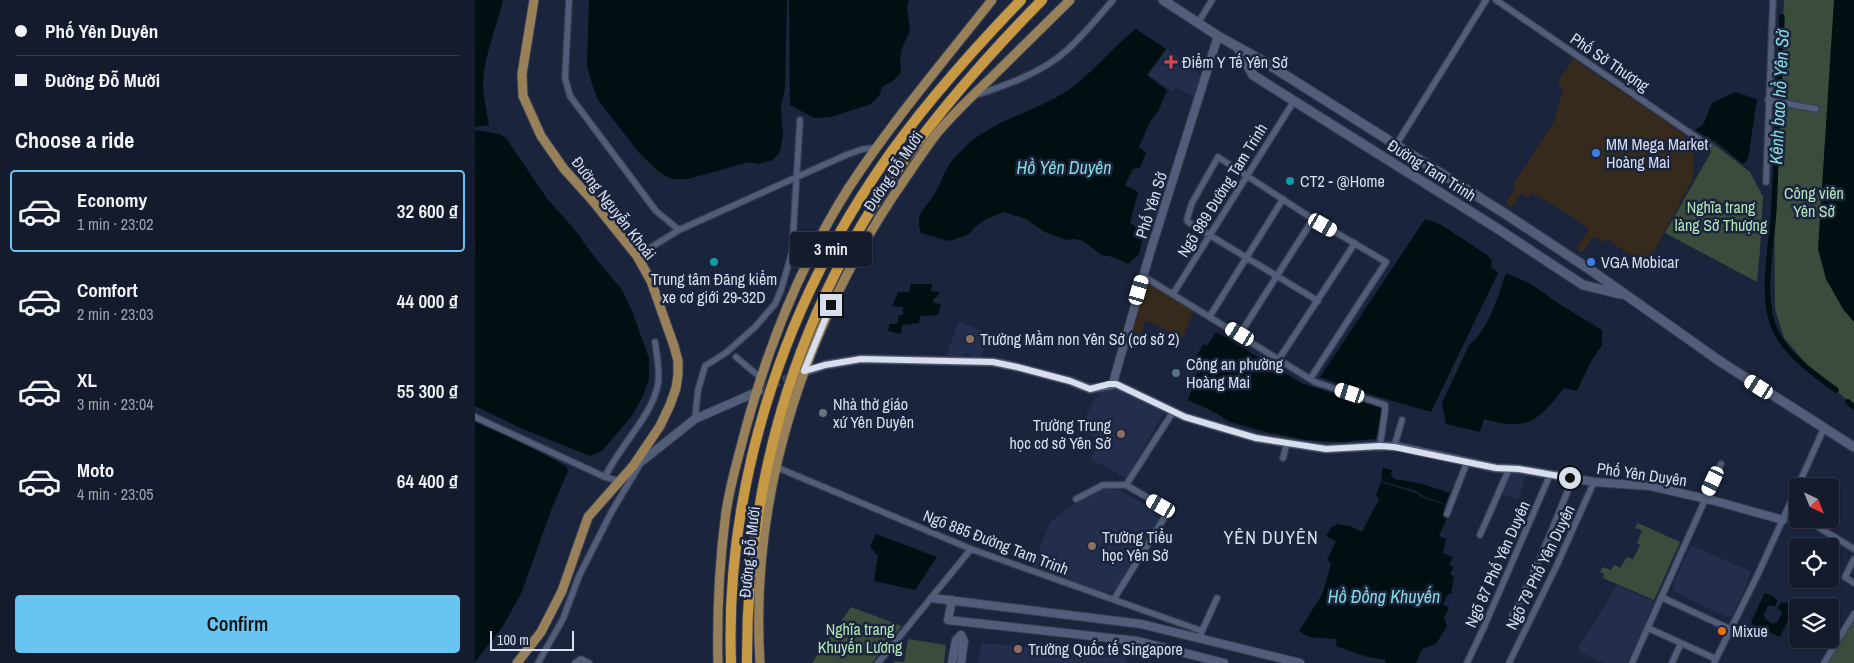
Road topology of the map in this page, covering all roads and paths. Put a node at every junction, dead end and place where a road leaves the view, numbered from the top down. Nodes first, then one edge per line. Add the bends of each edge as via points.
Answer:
1 (534, 0) edge
2 (569, 0) edge
3 (992, 0) edge
4 (1021, 0) edge
5 (1043, 0) edge
6 (1070, 0) edge
7 (1113, 0) edge
8 (1163, 0) edge
9 (1213, 0) edge
10 (1486, 0) edge
11 (1496, 0) edge
12 (1773, 0) edge
13 (1198, 23) junction
14 (1218, 36) junction
15 (1238, 48) junction
16 (1303, 87) junction
17 (972, 96) junction
18 (1294, 101) junction
19 (1772, 101) junction
20 (1816, 109) dead end
21 (800, 120) dead end
22 (1396, 145) junction
23 (1709, 146) dead end
24 (876, 148) junction
25 (1247, 176) junction
26 (797, 178) junction
27 (1766, 182) dead end
28 (1283, 199) junction
29 (1313, 219) junction
30 (679, 230) junction
31 (1210, 235) junction
32 (1355, 243) junction
33 (637, 256) junction
34 (1247, 258) junction
35 (1143, 276) junction
36 (1277, 276) junction
37 (1173, 294) junction
38 (1625, 295) junction
39 (1318, 301) junction
40 (775, 304) junction
41 (786, 310) junction
42 (1210, 316) junction
43 (1240, 334) junction
44 (655, 342) dead end
45 (736, 357) dead end
46 (1279, 359) junction
47 (804, 371) junction
48 (795, 375) tunnel mouth
49 (761, 378) junction
50 (1311, 379) junction
51 (1113, 383) junction
52 (758, 391) junction
53 (1173, 412) junction
54 (475, 417) edge
55 (695, 419) junction
56 (1402, 420) dead end
57 (1824, 428) junction
58 (1287, 443) junction
59 (1380, 446) junction
60 (1394, 447) junction
61 (1854, 448) edge
62 (1283, 458) dead end
63 (642, 462) junction
64 (1467, 462) junction
65 (1721, 464) dead end
66 (633, 466) junction
67 (776, 467) junction
68 (1509, 469) junction
69 (1551, 475) junction
70 (605, 477) junction
71 (1573, 478) junction
72 (1802, 478) edge
73 (619, 481) junction
74 (1594, 482) junction
75 (1126, 486) junction
76 (1705, 498) junction
77 (1076, 499) dead end
78 (1788, 508) edge
79 (1447, 514) dead end
80 (1783, 520) junction
81 (1820, 528) edge
82 (1480, 536) dead end
83 (971, 549) junction
84 (1854, 549) edge
85 (1854, 559) edge
86 (1854, 583) edge
87 (932, 598) junction
88 (1217, 598) dead end
89 (1661, 598) junction
90 (1114, 599) junction
91 (952, 600) junction
92 (1854, 614) edge
93 (1512, 618) dead end
94 (963, 622) junction
95 (1648, 628) junction
96 (1730, 630) junction
97 (961, 634) junction
98 (1201, 635) junction
99 (1681, 643) junction
100 (1715, 661) edge
101 (517, 663) edge
102 (538, 663) edge
103 (575, 663) edge
104 (589, 663) edge
105 (717, 663) edge
106 (731, 663) edge
107 (747, 663) edge
108 (759, 663) edge
109 (878, 663) edge
110 (952, 663) edge
111 (961, 663) edge
112 (1224, 663) edge
113 (1300, 663) edge
114 (1467, 663) edge
115 (1509, 663) edge
116 (1632, 663) edge
117 (1672, 663) edge
118 (1824, 663) edge

1 - 33 main road, Đường Nguyễn Khoái via 521,74 523,96 541,136
2 - 30 street via 565,78 571,96 656,211
3 - 24 main road, Đường Đỗ Mười
4 - 106 highway via 957,69 897,144 839,235 806,300 771,390 751,462 738,538
5 - 107 highway via 969,79 909,154 849,247 821,305 785,394 766,465 753,541
6 - 17 main road, Đường Đỗ Mười
7 - 17 street via 1055,60 1033,73
8 - 13 main road, Đường Tam Trinh
9 - 13 street
10 - 22 street
11 - 23 street, Phố Sở Thượng
12 - 19 street
13 - 14 main road, Đường Tam Trinh
14 - 15 main road, Đường Tam Trinh
14 - 35 street, Phố Yên Sở
15 - 16 main road, Đường Tam Trinh
15 - 18 main road, Đường Tam Trinh via 1253,75
16 - 18 main road
16 - 22 main road, Đường Tam Trinh
17 - 47 main road, Đường Đỗ Mười via 937,133 878,218 831,305
18 - 25 street, Ngõ 989 Đường Tam Trinh
18 - 38 main road, Đường Tam Trinh via 1583,285
19 - 20 street
19 - 27 street
21 - 26 street
22 - 38 main road, Đường Tam Trinh
24 - 26 street via 855,152
24 - 41 main road, Đường Đỗ Mười via 819,238
25 - 28 street
25 - 31 street, Ngõ 989 Đường Tam Trinh
25 - 31 street via 1218,157 1192,203 1187,219
26 - 30 street
26 - 40 street via 792,252
28 - 29 street
28 - 34 street
29 - 32 street
29 - 36 street
30 - 33 street
31 - 34 street
31 - 37 street, Ngõ 989 Đường Tam Trinh
32 - 39 street
32 - 50 street via 1385,260 1385,264
33 - 66 main road, Đường Nguyễn Khoái via 651,281 678,362 678,374 676,388 660,426
34 - 36 street
34 - 42 street
35 - 37 street
35 - 51 street, Phố Yên Sở
36 - 39 street
36 - 43 street
37 - 42 street
38 - 57 main road, Đường Tam Trinh
39 - 46 street
40 - 41 street
40 - 55 street via 740,342 705,366
41 - 49 main road, Đường Đỗ Mười
42 - 43 street
43 - 46 street
44 - 70 street via 659,373 654,398
45 - 49 street
46 - 50 street
47 - 48 street
47 - 51 street via 861,359 993,362 1090,389
47 - 67 main road, Đường Đỗ Mười
49 - 52 main road, Đường Đỗ Mười
50 - 59 street via 1385,405
51 - 53 street, Phố Yên Duyên
52 - 55 street
52 - 105 main road, Đường Đỗ Mười via 725,518
53 - 58 street, Phố Yên Duyên via 1248,436
53 - 75 street
54 - 70 street
55 - 63 street
56 - 60 street
57 - 61 main road, Đường Tam Trinh
57 - 72 street
58 - 59 street, Phố Yên Duyên via 1332,449
58 - 62 street
59 - 60 street, Phố Yên Duyên
60 - 64 street, Phố Yên Duyên
63 - 66 street
63 - 102 street via 612,511 579,576 563,619
64 - 68 street, Phố Yên Duyên
64 - 79 street
65 - 76 street
66 - 73 main road, Đường Nguyễn Khoái
67 - 83 street, Ngõ 885 Đường Tam Trinh
67 - 108 main road, Đường Đỗ Mười via 764,533 760,579
68 - 69 street, Phố Yên Duyên
68 - 82 street
69 - 71 street, Phố Yên Duyên
69 - 114 street, Ngõ 87 Phố Yên Duyên
70 - 73 street
71 - 74 street, Phố Yên Duyên
71 - 93 street
73 - 101 main road, Đường Nguyễn Khoái via 588,517 562,591 541,632
74 - 76 street, Phố Yên Duyên via 1650,486
74 - 115 street, Ngõ 79 Phố Yên Duyên via 1557,567
75 - 77 street via 1103,485
75 - 90 street via 1169,510
76 - 80 street, Phố Yên Duyên
76 - 89 street
78 - 80 street
80 - 96 street
81 - 84 street
83 - 87 street
83 - 90 street, Ngõ 885 Đường Tam Trinh
85 - 86 street via 1845,577
87 - 91 street, Ngõ 885 Đường Tam Trinh
87 - 109 street
88 - 98 street
89 - 95 street
89 - 96 street
90 - 98 street, Ngõ 885 Đường Tam Trinh
91 - 94 street via 949,620
91 - 98 street, Ngõ 885 Đường Tam Trinh via 1141,624
92 - 118 street
94 - 97 street
94 - 112 street via 1137,641
95 - 99 street
95 - 116 street
96 - 100 street
97 - 110 street via 956,640
97 - 111 street via 965,641
98 - 113 street, Ngõ 885 Đường Tam Trinh
99 - 100 street
99 - 117 street
103 - 104 street via 581,659

